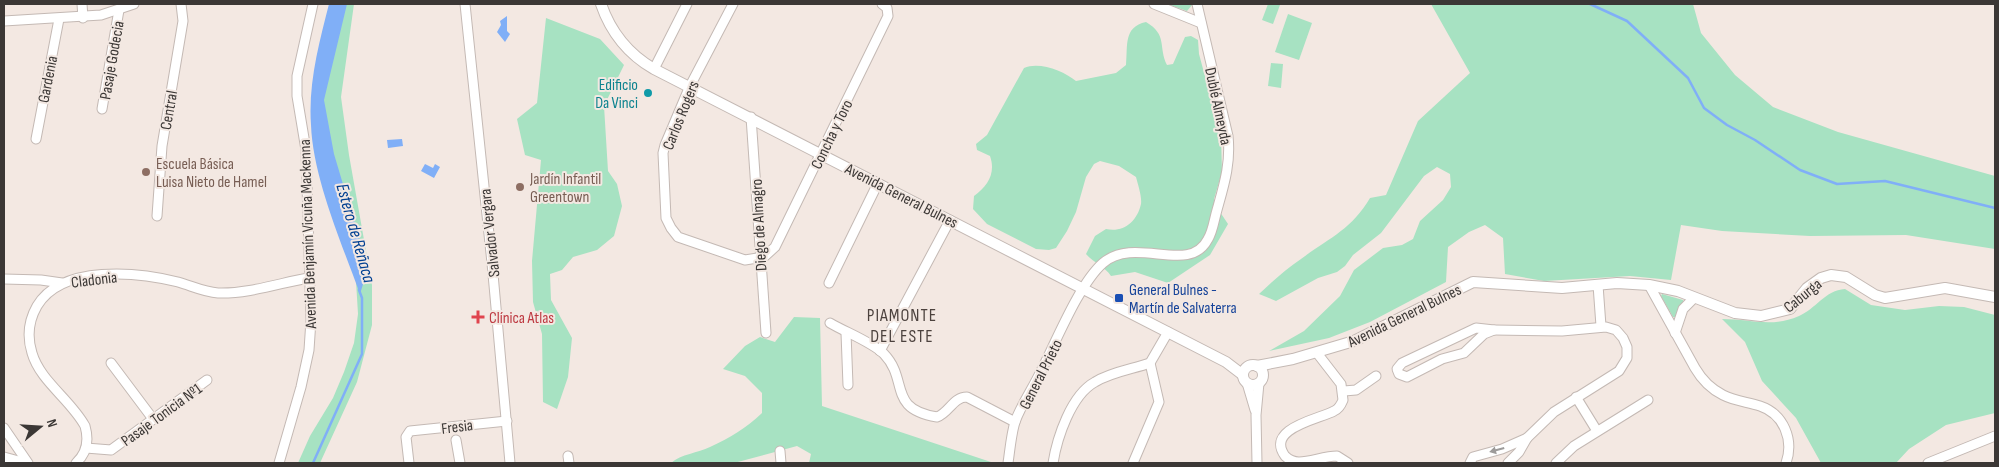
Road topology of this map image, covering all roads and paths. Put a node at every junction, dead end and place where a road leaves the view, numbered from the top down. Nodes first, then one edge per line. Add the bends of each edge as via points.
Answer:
1 (82, 4) edge
2 (134, 4) edge
3 (181, 4) edge
4 (313, 4) edge
5 (465, 4) edge
6 (600, 4) edge
7 (687, 4) edge
8 (733, 4) edge
9 (882, 4) edge
10 (1154, 4) edge
11 (1197, 4) edge
12 (120, 10) junction
13 (83, 18) junction
14 (59, 19) junction
15 (4, 21) edge
16 (1201, 23) junction
17 (654, 69) junction
18 (690, 86) junction
19 (102, 109) dead end
20 (751, 117) junction
21 (36, 138) dead end
22 (821, 154) junction
23 (878, 183) junction
24 (156, 216) dead end
25 (950, 220) junction
26 (759, 258) junction
27 (308, 278) junction
28 (4, 279) edge
29 (62, 283) junction
30 (829, 283) dead end
31 (1598, 285) junction
32 (1649, 285) junction
33 (1084, 289) junction
34 (1995, 297) edge
35 (1694, 298) junction
36 (830, 323) dead end
37 (1601, 326) junction
38 (1494, 330) junction
39 (1168, 332) junction
40 (766, 333) dead end
41 (846, 333) junction
42 (1675, 333) junction
43 (880, 351) junction
44 (1316, 352) junction
45 (1293, 359) junction
46 (111, 363) dead end
47 (1150, 363) junction
48 (1249, 373) junction
49 (1376, 376) dead end
50 (207, 380) dead end
51 (1261, 380) junction
52 (848, 384) dead end
53 (1344, 391) junction
54 (1576, 396) junction
55 (1648, 400) dead end
56 (1256, 415) junction
57 (153, 419) junction
58 (507, 420) junction
59 (1015, 422) junction
60 (4, 428) edge
61 (1597, 431) junction
62 (1995, 436) edge
63 (1527, 438) junction
64 (456, 440) dead end
65 (86, 448) junction
66 (780, 451) dead end
67 (4, 457) edge
68 (27, 463) edge
69 (76, 463) edge
70 (278, 463) edge
71 (409, 463) edge
72 (460, 463) edge
73 (510, 463) edge
74 (781, 463) edge
75 (1008, 463) edge
76 (1053, 463) edge
77 (1133, 463) edge
78 (1257, 463) edge
79 (1348, 463) edge
80 (1470, 463) edge
81 (1508, 463) edge
82 (1556, 463) edge
83 (1786, 463) edge
84 (1928, 463) edge

1 - 13 street
2 - 12 street
3 - 24 street, Central via 182,21 162,146
4 - 27 street, Avenida Benjamín Vicuña Mackenna via 297,76 306,150
5 - 58 street, Salvador Vergara
6 - 17 street, Avenida General Bulnes via 627,49
7 - 17 street
8 - 18 street, Carlos Rogers
9 - 22 street, Concha y Toro via 887,8 888,16
10 - 16 street
11 - 16 street, Dublé Almeyda
12 - 13 street
12 - 19 street, Pasaje Godecia
13 - 14 street
14 - 15 street
14 - 21 street, Gardenia
16 - 33 street, Dublé Almeyda via 1229,150 1227,174 1209,238 1198,251 1182,256 1141,251 1116,256 1103,263
17 - 18 street, Avenida General Bulnes
18 - 20 street, Avenida General Bulnes
18 - 26 street, Carlos Rogers via 663,153 668,223 682,240 745,260
20 - 22 street, Avenida General Bulnes
20 - 26 street, Diego de Almagro
22 - 23 street, Avenida General Bulnes
22 - 26 street, Concha y Toro via 775,247
23 - 25 street, Avenida General Bulnes
23 - 30 street
25 - 33 street, Avenida General Bulnes
25 - 43 street
26 - 40 street, Diego de Almagro
27 - 29 street, Cladonia via 226,292 210,292 160,278 124,275 88,277
27 - 70 street, Avenida Benjamín Vicuña Mackenna via 309,350
28 - 29 street
29 - 65 street, Cladonia via 49,292 35,310 29,342 37,366 85,426
31 - 32 street, Avenida General Bulnes
31 - 37 street
31 - 44 street, Avenida General Bulnes via 1562,288 1473,282 1372,334
32 - 35 street, Avenida General Bulnes
32 - 42 street
33 - 39 street, Avenida General Bulnes
33 - 59 street, General Prieto
34 - 35 street, Caburga via 1945,288 1885,298 1846,278 1831,275 1807,288 1790,309 1770,315 1735,313
35 - 42 street via 1683,309
36 - 41 street
37 - 38 street via 1562,331
37 - 54 street via 1616,330 1624,338 1627,347 1625,363 1619,371
38 - 38 street via 1476,328 1462,334 1402,364 1398,372 1405,377 1457,356
39 - 47 street
39 - 48 street, Avenida General Bulnes
41 - 43 street
41 - 52 street
42 - 83 street via 1709,386 1729,398 1767,409 1782,422 1789,443
43 - 59 street via 893,367 903,400 912,408 937,417 957,400 967,397
44 - 45 street, Avenida General Bulnes
44 - 53 street
45 - 48 street, Avenida General Bulnes
45 - 51 street, Avenida General Bulnes
46 - 57 street
47 - 76 street via 1099,379 1088,387 1060,432
47 - 77 street via 1159,402
48 - 51 street via 1253,385
48 - 51 street via 1262,371
48 - 56 street
49 - 53 street via 1356,390
50 - 57 street, Pasaje Tonicia Nº1
51 - 56 street
53 - 79 street via 1339,407 1288,431 1282,447 1285,455 1296,462 1337,456
54 - 61 street
54 - 63 street
55 - 61 street
56 - 78 street
57 - 65 street, Pasaje Tonicia Nº1 via 111,450
58 - 71 street, Fresia via 414,430 407,434
58 - 73 street, Salvador Vergara
59 - 75 street, General Prieto
60 - 68 street
61 - 82 street
62 - 84 street
63 -> 80 street via 1473,457
63 - 81 street
64 - 72 street
65 - 69 street
66 - 74 street
67 - 68 street

